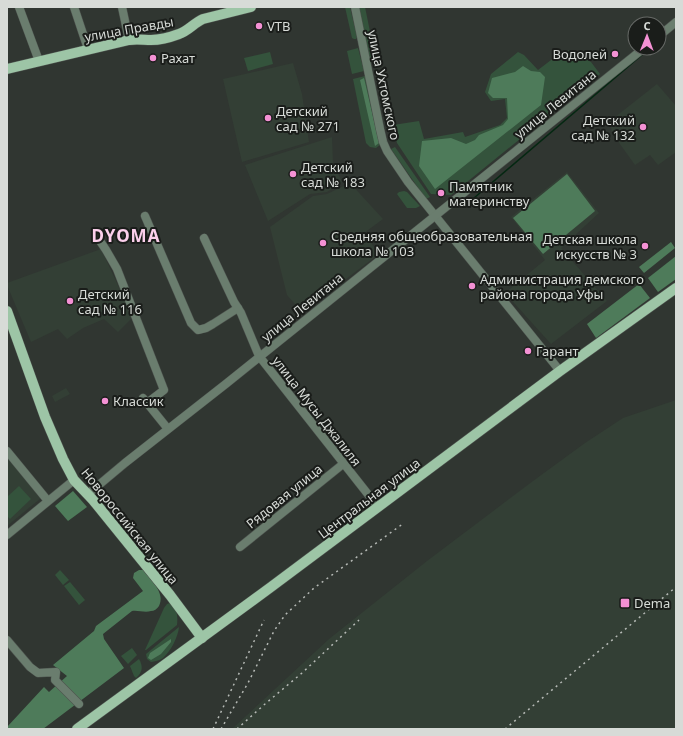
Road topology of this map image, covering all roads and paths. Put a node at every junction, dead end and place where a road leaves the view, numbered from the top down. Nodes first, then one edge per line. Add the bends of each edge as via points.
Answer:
1 (19, 7) edge
2 (74, 7) edge
3 (122, 7) edge
4 (251, 7) edge
5 (355, 7) edge
6 (676, 22) edge
7 (667, 29) edge
8 (129, 40) junction
9 (88, 50) junction
10 (634, 56) edge
11 (39, 61) junction
12 (7, 68) edge
13 (145, 216) dead end
14 (435, 216) junction
15 (204, 238) dead end
16 (100, 241) dead end
17 (676, 288) edge
18 (238, 308) junction
19 (7, 312) edge
20 (259, 356) junction
21 (560, 372) junction
22 (168, 429) junction
23 (7, 451) edge
24 (343, 464) junction
25 (74, 480) junction
26 (88, 494) junction
27 (48, 501) junction
28 (378, 507) junction
29 (7, 535) edge
30 (240, 547) dead end
31 (202, 638) junction
32 (7, 640) edge
33 (79, 704) dead end
34 (77, 729) edge

1 - 11 street
2 - 9 street
3 - 8 street
4 - 8 main road, улица Правды via 203,18 178,34 154,40
5 - 14 street, улица Ухтомского via 383,142 394,163
6 - 7 street
8 - 9 main road, улица Правды
9 - 11 main road, улица Правды
10 - 14 street, улица Левитана
11 - 12 main road, улица Правды
13 - 18 street via 191,323 198,330 206,328
14 - 20 street, улица Левитана
14 - 21 street, улица Ухтомского
15 - 18 street, улица Мусы Джалиля
16 - 22 street via 117,269 164,390 145,400
17 - 21 main road, Центральная улица
18 - 20 street, улица Мусы Джалиля
19 - 25 main road, Новороссийская улица via 46,417
20 - 22 street, улица Левитана
20 - 24 street, улица Мусы Джалиля
21 - 28 main road, Центральная улица
22 - 26 street, улица Левитана
23 - 27 street
24 - 28 street, улица Мусы Джалиля
24 - 30 street, Рядовая улица
25 - 26 main road, Новороссийская улица
25 - 27 street
26 - 31 main road, Новороссийская улица
27 - 29 street
28 - 31 main road, Центральная улица
31 - 34 main road, Центральная улица
32 - 33 street via 38,674 56,672 55,680

